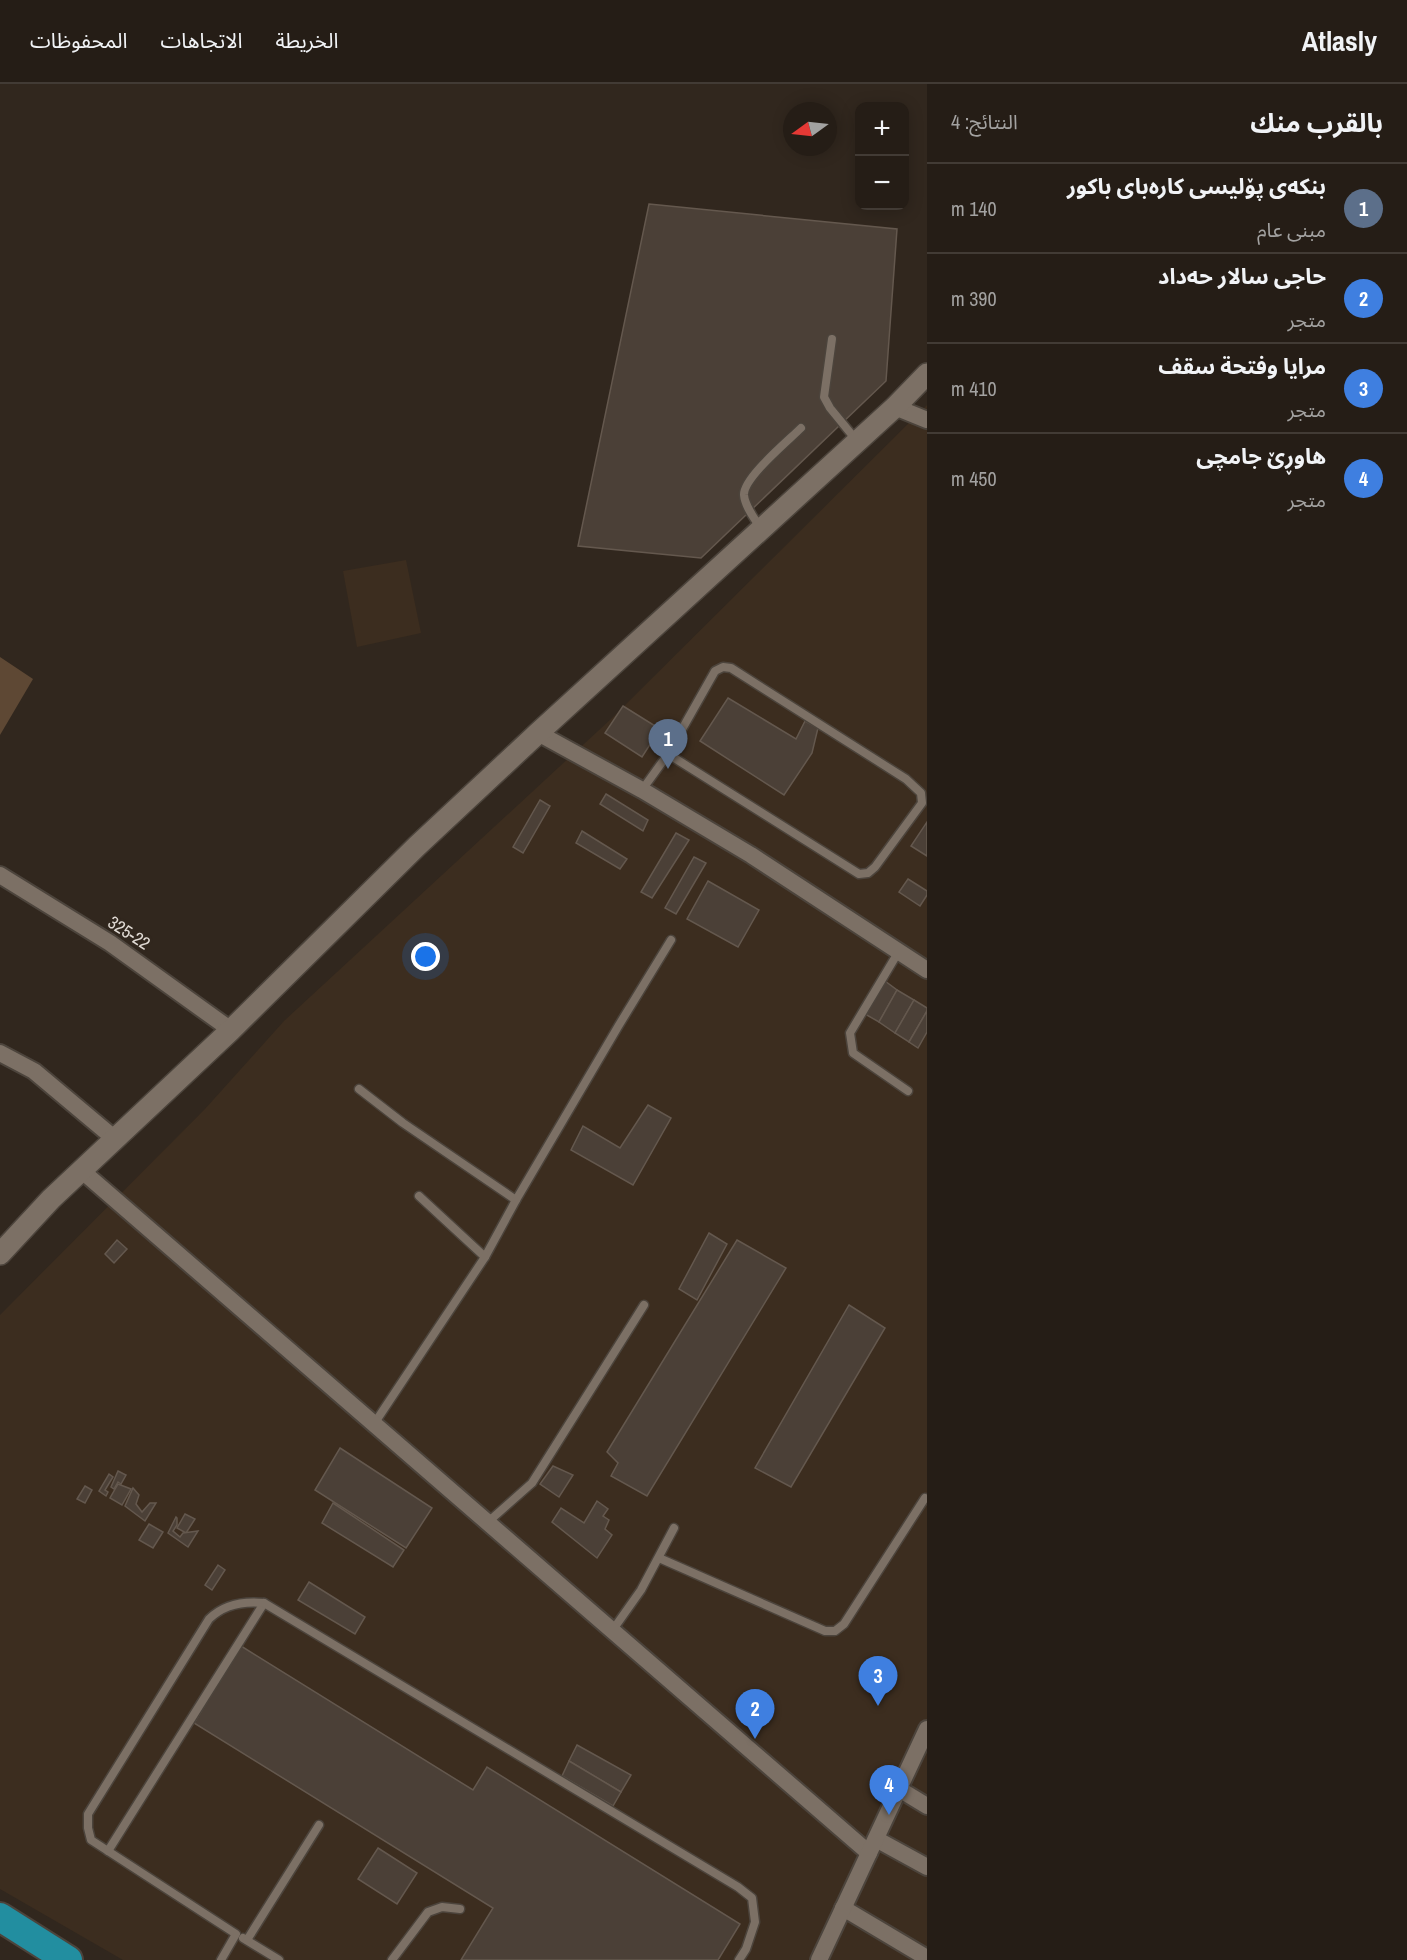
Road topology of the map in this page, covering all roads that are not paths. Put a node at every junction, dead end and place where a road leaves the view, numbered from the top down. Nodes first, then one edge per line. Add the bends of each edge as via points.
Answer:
1 (832, 339) dead end
2 (927, 374) edge
3 (895, 408) junction
4 (927, 420) edge
5 (801, 428) dead end
6 (857, 442) junction
7 (762, 529) junction
8 (538, 733) junction
9 (668, 754) junction
10 (642, 790) junction
11 (0, 875) edge
12 (671, 940) dead end
13 (899, 951) junction
14 (927, 970) edge
15 (231, 1030) junction
16 (0, 1053) edge
17 (359, 1089) dead end
18 (908, 1091) dead end
19 (115, 1139) junction
20 (81, 1170) junction
21 (419, 1196) dead end
22 (516, 1200) junction
23 (0, 1254) edge
24 (486, 1257) junction
25 (644, 1305) dead end
26 (374, 1424) junction
27 (925, 1498) dead end
28 (488, 1522) junction
29 (674, 1528) dead end
30 (658, 1558) junction
31 (264, 1603) junction
32 (612, 1631) junction
33 (927, 1729) edge
34 (898, 1789) junction
35 (927, 1806) edge
36 (319, 1825) dead end
37 (872, 1846) junction
38 (108, 1851) junction
39 (927, 1867) edge
40 (843, 1908) junction
41 (460, 1909) dead end
42 (0, 1917) edge
43 (236, 1934) junction
44 (247, 1940) junction
45 (927, 1958) edge
46 (64, 1959) edge
47 (221, 1960) edge
48 (279, 1960) edge
49 (392, 1960) edge
50 (739, 1960) edge
51 (819, 1960) edge

1 - 6 lane via 824,397
2 - 3 street
3 - 4 street
3 - 6 street
5 - 7 lane via 751,477 745,488 746,504
6 - 7 street
7 - 8 street
8 - 10 street
8 - 15 street
9 - 9 lane via 715,670 731,668 906,779 921,792 921,803 875,867 860,874
9 - 10 lane
10 - 13 street
11 - 15 street, 325-22 via 110,943
12 - 22 lane
13 - 14 street
13 - 18 lane via 850,1033 853,1053
15 - 19 street
16 - 19 street via 34,1071
17 - 22 lane
19 - 20 street
20 - 23 street
20 - 26 street
21 - 24 lane
22 - 24 lane
24 - 26 lane
25 - 28 lane via 532,1483
26 - 28 street
27 - 30 lane via 844,1624 835,1631
28 - 32 street
29 - 30 lane
30 - 32 lane
31 - 38 lane
31 - 38 lane via 231,1605 209,1619 88,1814 91,1840
31 - 50 lane via 738,1887 752,1898 755,1922
32 - 37 street
33 - 34 street
34 - 35 street
34 - 37 street
36 - 44 lane
37 - 39 street
37 - 40 street
38 - 43 lane
40 - 45 street
40 - 51 street
41 - 49 lane via 442,1907 428,1912
42 - 46 highway
43 - 44 lane
43 - 47 lane
44 - 48 lane

